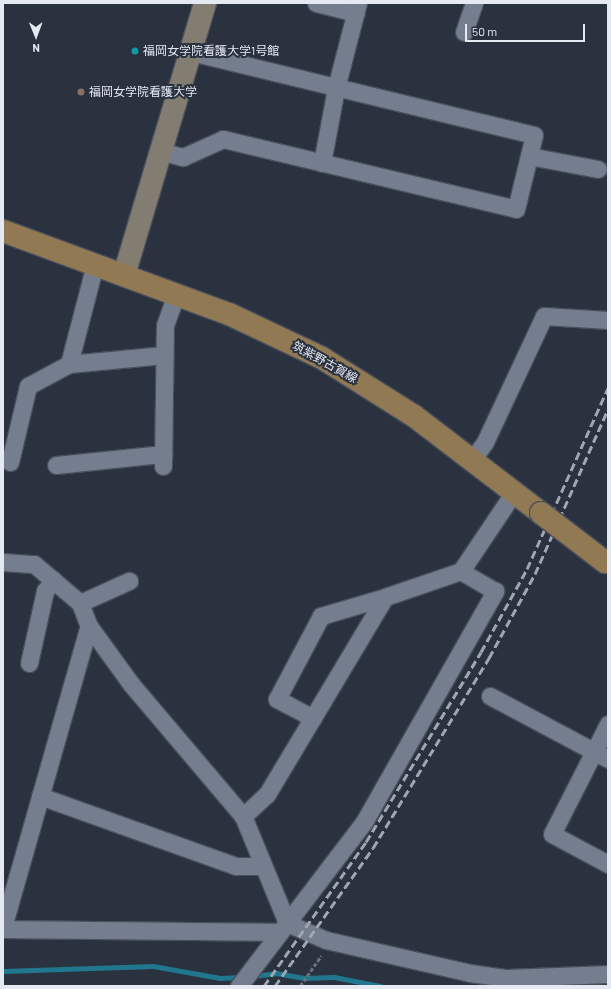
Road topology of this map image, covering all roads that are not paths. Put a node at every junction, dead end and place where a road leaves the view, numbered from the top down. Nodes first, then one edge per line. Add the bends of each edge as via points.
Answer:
1 (205, 3) edge
2 (316, 3) edge
3 (474, 3) edge
4 (357, 8) edge
5 (464, 32) dead end
6 (190, 52) junction
7 (336, 88) junction
8 (160, 151) junction
9 (529, 156) junction
10 (322, 163) junction
11 (598, 168) dead end
12 (3, 231) edge
13 (95, 264) junction
14 (124, 275) junction
15 (176, 294) junction
16 (608, 320) edge
17 (164, 355) junction
18 (69, 364) junction
19 (472, 460) junction
20 (10, 462) dead end
21 (56, 465) dead end
22 (514, 492) junction
23 (3, 562) edge
24 (606, 564) edge
25 (461, 571) junction
26 (53, 580) junction
27 (129, 581) dead end
28 (385, 598) junction
29 (80, 603) junction
30 (89, 626) junction
31 (29, 663) dead end
32 (490, 696) dead end
33 (313, 718) junction
34 (608, 724) edge
35 (592, 751) junction
36 (608, 760) edge
37 (40, 796) junction
38 (243, 816) junction
39 (608, 864) edge
40 (261, 866) junction
41 (3, 928) edge
42 (284, 928) junction
43 (607, 972) edge
44 (239, 986) edge

1 - 6 street
2 - 4 street
3 - 5 street
4 - 7 street
6 - 7 street
6 - 8 street
7 - 9 street via 534,135
7 - 10 street
8 - 10 street via 183,158 223,139
8 - 14 street
9 - 10 street via 516,210
9 - 11 street
12 - 13 main road, 筑紫野古賀線
13 - 14 main road, 筑紫野古賀線
13 - 18 street
14 - 15 main road, 筑紫野古賀線
15 - 17 street via 166,325
15 - 19 main road, 筑紫野古賀線 via 322,358 414,416
16 - 19 street via 544,316 485,442
17 - 18 street
17 - 21 street via 163,460
18 - 20 street via 28,386
19 - 22 main road, 筑紫野古賀線
22 - 24 main road, 筑紫野古賀線, bridge
22 - 25 street
23 - 26 street via 34,564
25 - 28 street
25 - 42 street via 495,591 364,822
26 - 29 street
26 - 31 street via 45,591
27 - 29 street
28 - 33 street
28 - 33 street via 321,616 278,698
29 - 30 street
30 - 37 street
30 - 38 street via 131,684
32 - 35 street
33 - 38 street via 267,794
34 - 35 street
35 - 36 street
35 - 39 street via 552,834
37 - 40 street via 236,866
37 - 41 street
38 - 40 street
40 - 42 street
41 - 42 street
42 - 43 street via 470,973 507,978
42 - 44 street

